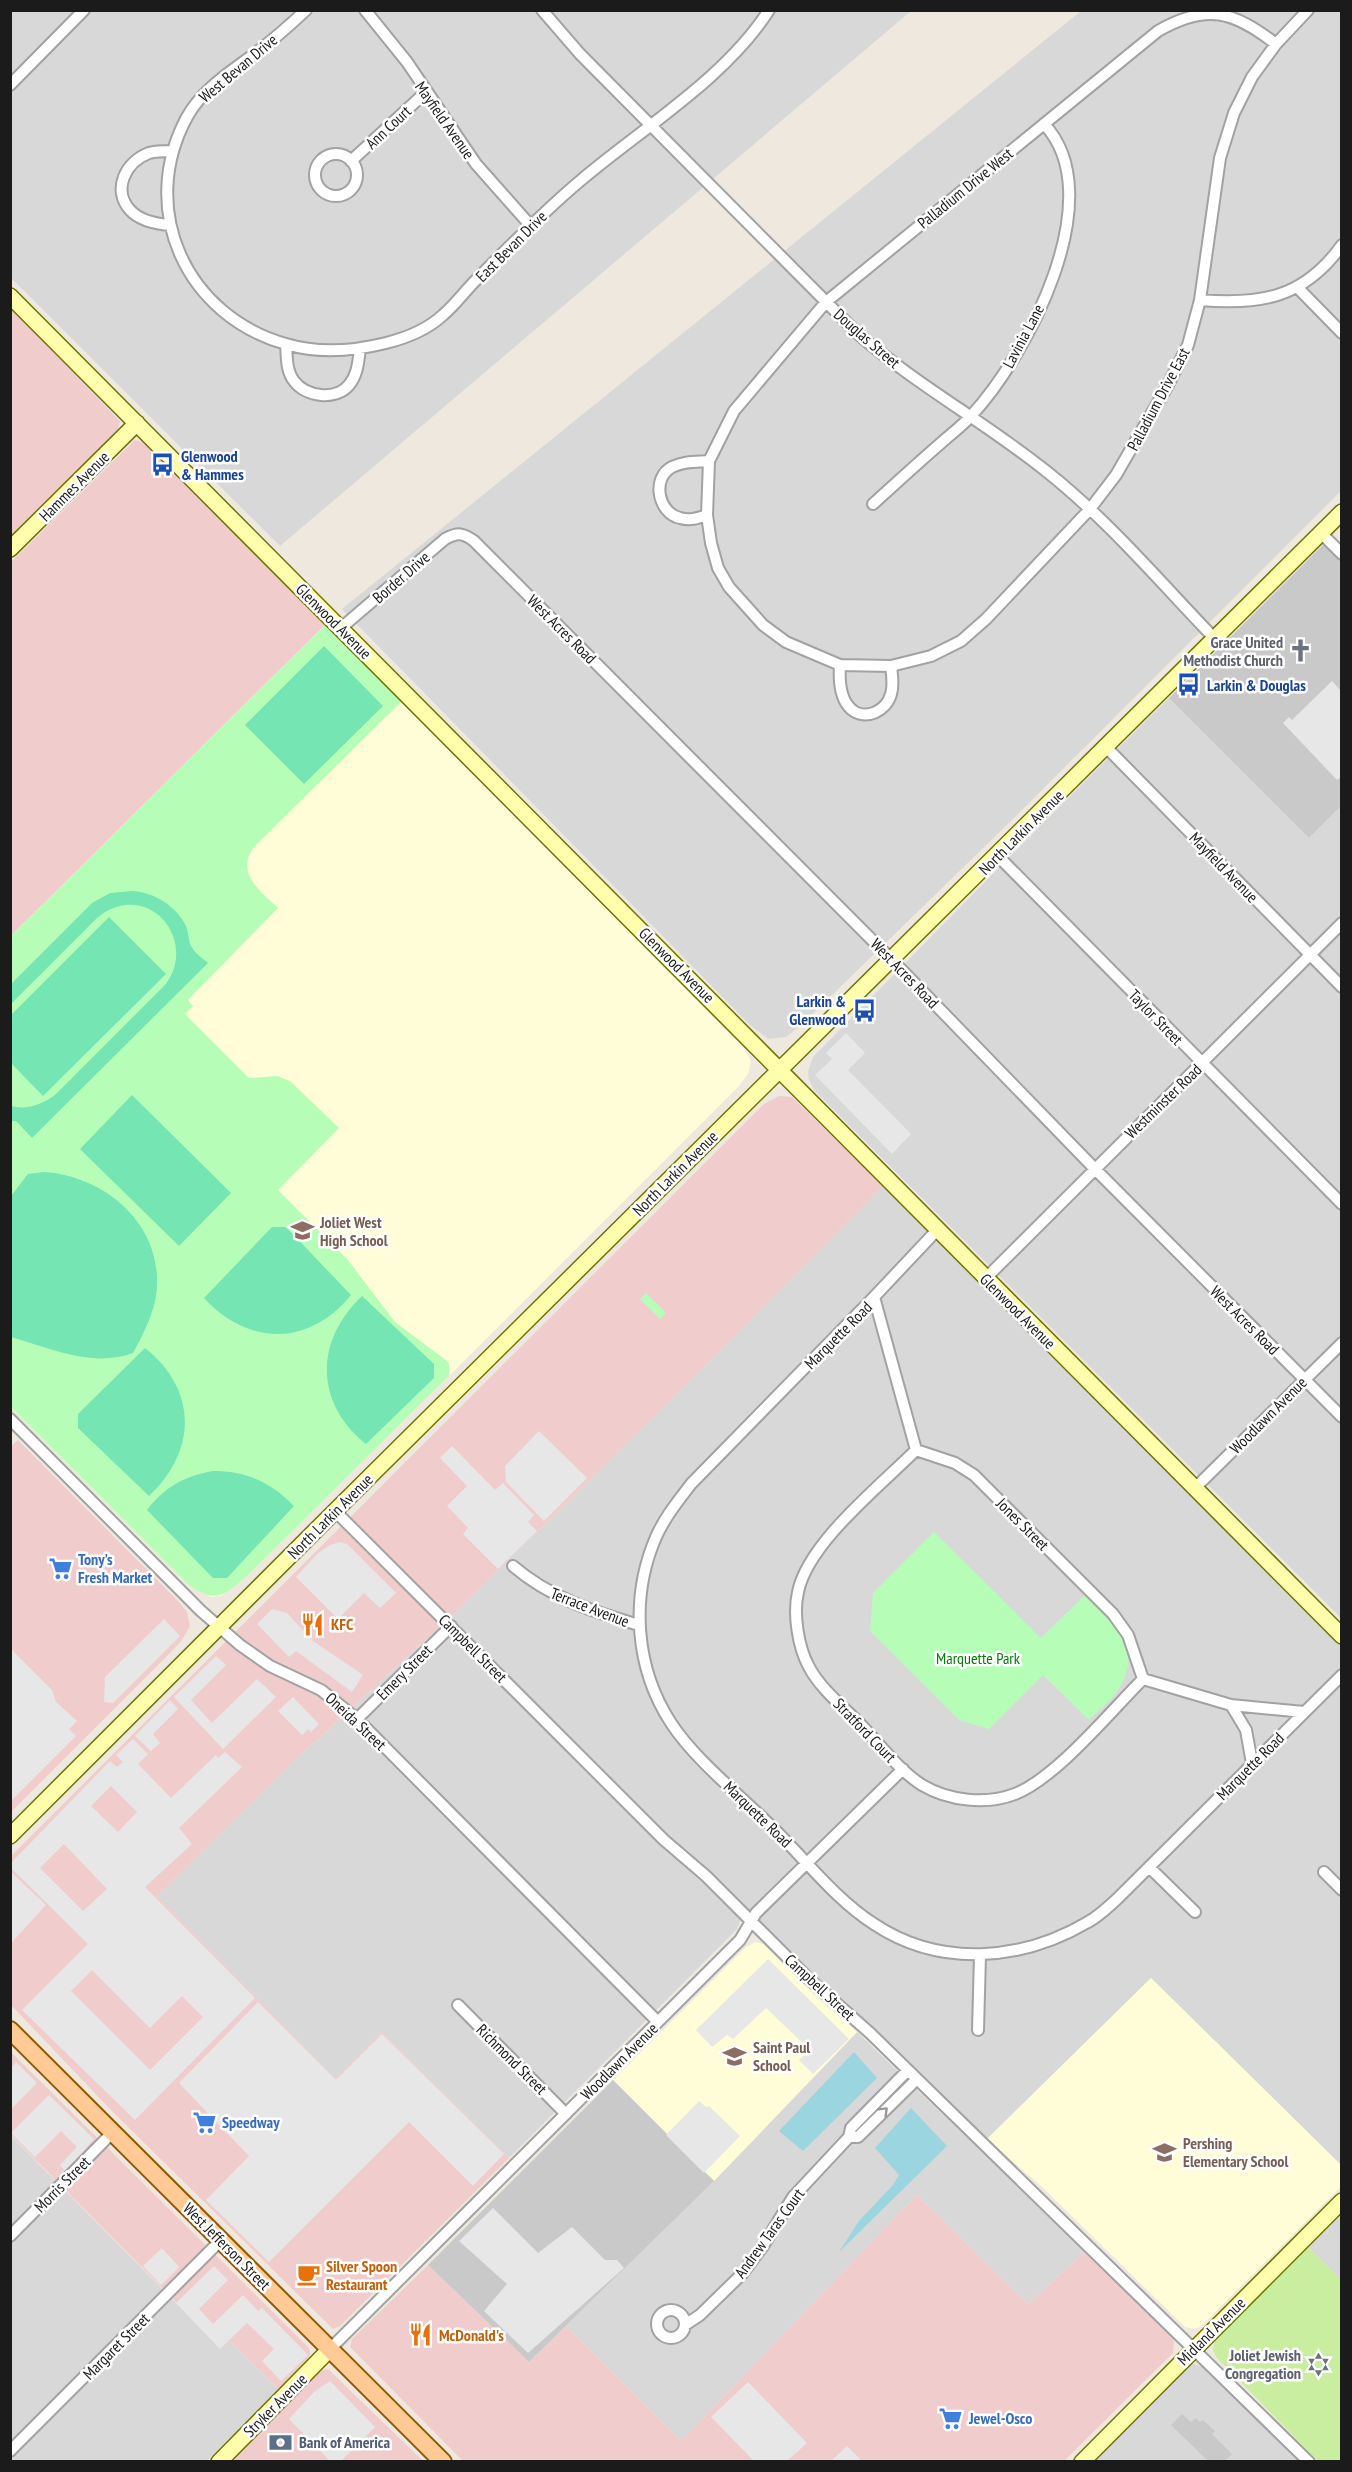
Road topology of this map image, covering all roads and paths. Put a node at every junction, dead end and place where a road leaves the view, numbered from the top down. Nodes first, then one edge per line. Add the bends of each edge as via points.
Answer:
1 (84, 10) edge
2 (306, 10) edge
3 (365, 10) edge
4 (542, 10) edge
5 (769, 10) edge
6 (1308, 10) edge
7 (1276, 44) junction
8 (12, 81) edge
9 (426, 92) junction
10 (1044, 124) junction
11 (650, 125) junction
12 (172, 151) junction
13 (351, 161) dead end
14 (170, 225) junction
15 (530, 225) junction
16 (1341, 245) edge
17 (1298, 287) junction
18 (10, 296) edge
19 (210, 299) joint
20 (1200, 300) junction
21 (826, 302) junction
22 (1341, 333) edge
23 (286, 344) junction
24 (360, 349) junction
25 (972, 416) junction
26 (138, 423) junction
27 (709, 461) junction
28 (873, 504) dead end
29 (1090, 509) junction
30 (1341, 512) edge
31 (707, 515) junction
32 (1321, 533) junction
33 (464, 534) joint
34 (10, 549) edge
35 (1341, 554) edge
36 (743, 606) joint
37 (341, 628) junction
38 (1215, 639) junction
39 (840, 665) junction
40 (891, 666) junction
41 (1106, 747) junction
42 (997, 855) junction
43 (1341, 923) edge
44 (1309, 954) junction
45 (892, 960) junction
46 (1341, 987) edge
47 (1202, 1063) junction
48 (780, 1069) junction
49 (1094, 1168) junction
50 (1341, 1204) edge
51 (939, 1228) junction
52 (985, 1279) junction
53 (874, 1297) junction
54 (1341, 1343) edge
55 (1304, 1380) junction
56 (1341, 1417) edge
57 (10, 1419) edge
58 (916, 1450) junction
59 (1196, 1487) junction
60 (335, 1511) junction
61 (513, 1566) dead end
62 (639, 1625) junction
63 (451, 1626) junction
64 (219, 1627) junction
65 (1341, 1636) edge
66 (1341, 1676) edge
67 (1143, 1679) junction
68 (1231, 1706) junction
69 (1304, 1712) junction
70 (357, 1719) junction
71 (1252, 1763) junction
72 (903, 1769) junction
73 (10, 1836) edge
74 (807, 1861) junction
75 (1149, 1867) junction
76 (1324, 1872) dead end
77 (1341, 1890) edge
78 (1195, 1911) dead end
79 (751, 1922) junction
80 (980, 1955) junction
81 (458, 2004) dead end
82 (658, 2022) junction
83 (10, 2030) edge
84 (978, 2030) dead end
85 (907, 2071) junction
86 (916, 2080) junction
87 (566, 2114) junction
88 (112, 2132) junction
89 (849, 2137) junction
90 (1341, 2201) edge
91 (10, 2236) edge
92 (221, 2241) junction
93 (685, 2325) dead end
94 (1195, 2348) junction
95 (330, 2349) junction
96 (10, 2451) edge
97 (1087, 2460) edge
98 (219, 2462) edge
99 (443, 2462) edge
100 (1309, 2462) edge

1 - 8 street
2 - 12 street, West Bevan Drive via 204,93
3 - 9 street, Mayfield Avenue
4 - 11 street, Douglas Street
5 - 11 street, East Bevan Drive via 737,50
6 - 7 street, Palladium Drive East
7 - 10 street, Palladium Drive West via 1255,28 1228,16 1198,14 1178,20 1158,31
7 - 20 street, Palladium Drive East via 1252,77 1220,158
9 - 13 street, Ann Court
9 - 15 street, Mayfield Avenue via 476,164
10 - 21 street, Palladium Drive West
10 - 25 street, Lavinia Lane via 1063,153 1070,196 1058,264 1024,339
11 - 15 street, East Bevan Drive
11 - 21 street, Douglas Street
12 - 14 street, West Bevan Drive via 166,189
12 - 14 street via 151,152 139,158 122,178 121,191 137,216
14 - 19 street, West Bevan Drive via 180,256
15 - 24 street, East Bevan Drive via 443,316 417,332
16 - 17 street via 1332,258
17 - 20 street via 1270,298 1236,303
17 - 22 street
18 - 26 main road, Glenwood Avenue
19 - 23 street, East Bevan Drive via 228,316 255,332
20 - 29 street, Palladium Drive East via 1188,345 1168,385 1116,476
21 - 25 street, Douglas Street via 883,356
21 - 27 street, Palladium Drive West via 734,411
23 - 24 street, East Bevan Drive via 317,350
23 - 24 street via 287,365 293,380 315,395 348,387 356,373
25 - 28 street, Lavinia Lane
25 - 29 street, Douglas Street via 1048,472
26 - 34 main road, Hammes Avenue
26 - 37 main road, Glenwood Avenue
27 - 31 street, Palladium Drive West
27 - 31 street via 670,468 659,482 659,496 677,518 691,520
29 - 38 street, Douglas Street
29 - 40 street, Palladium Drive East via 1011,595 961,641 931,656
30 - 32 main road, North Larkin Avenue
31 - 36 street, Palladium Drive West via 718,568
32 - 35 street
32 - 38 main road, North Larkin Avenue
33 - 37 street, Border Drive via 445,538
33 - 45 street, West Acres Road
36 - 39 street, Palladium Drive East via 786,642
37 - 48 main road, Glenwood Avenue
38 - 41 main road, North Larkin Avenue
39 - 40 street, Palladium Drive East
39 - 40 street via 844,698 851,709 862,714 875,714 891,696
41 - 42 main road, North Larkin Avenue
41 - 44 street, Mayfield Avenue
42 - 45 main road, North Larkin Avenue
42 - 47 street, Taylor Street
43 - 44 street, Westminster Road
44 - 46 street, Mayfield Avenue
44 - 47 street, Westminster Road
45 - 48 main road, North Larkin Avenue
45 - 49 street, West Acres Road
47 - 49 street, Westminster Road
47 - 50 street, Taylor Street
48 - 51 main road, Glenwood Avenue
48 - 60 main road, North Larkin Avenue
49 - 52 street, Westminster Road
49 - 55 street, West Acres Road
51 - 52 main road, Glenwood Avenue
51 - 53 street, Marquette Road
52 - 59 main road, Glenwood Avenue
53 - 58 street
53 - 62 street, Marquette Road via 670,1510 644,1572
54 - 55 street, Woodlawn Avenue
55 - 56 street, West Acres Road
55 - 59 street, Woodlawn Avenue
57 - 64 street, Oneida Street
58 - 67 street, Jones Street via 955,1463 974,1475 1113,1614 1128,1635
58 - 72 street, Stratford Court via 825,1540 807,1567 798,1592 796,1617 809,1668
59 - 65 main road, Glenwood Avenue
60 - 63 street, Campbell Street
60 - 64 main road, North Larkin Avenue
61 - 62 street, Terrace Avenue via 552,1594
62 - 74 street, Marquette Road via 645,1665 671,1723
63 - 70 street, Emery Street
63 - 79 street, Campbell Street
64 - 70 street, Oneida Street via 261,1660 321,1690
64 - 73 main road, North Larkin Avenue
66 - 69 street, Marquette Road
67 - 68 street
67 - 72 street, Stratford Court via 1055,1768 1014,1794 968,1800 922,1785
68 - 69 street
68 - 71 street via 1246,1730
69 - 71 street, Marquette Road
70 - 82 street, Oneida Street
71 - 75 street, Marquette Road
72 - 74 street, Woodlawn Avenue
74 - 79 street, Woodlawn Avenue
74 - 80 street, Marquette Road via 846,1903 901,1940 929,1949
75 - 78 street
75 - 80 street, Marquette Road via 1091,1921 1063,1936 1006,1954
76 - 77 street
79 - 82 street, Woodlawn Avenue via 740,1940
79 - 85 street, Campbell Street
80 - 84 street
81 - 87 street, Richmond Street
82 - 87 street, Woodlawn Avenue
83 - 88 main road, West Jefferson Street
85 - 86 street, Campbell Street
85 - 89 street, Andrew Taras Court via 851,2128
89 -> 86 street, Andrew Taras Court via 858,2137
86 - 94 street, Campbell Street
87 - 95 street, Woodlawn Avenue
88 - 91 street, Morris Street
88 - 92 main road, West Jefferson Street
89 - 93 street, Andrew Taras Court via 793,2197 742,2274
90 - 94 main road, Midland Avenue
92 - 95 main road, West Jefferson Street
92 - 96 street, Margaret Street
94 - 97 main road, Midland Avenue
94 - 100 street, Campbell Street
95 - 98 main road, Stryker Avenue
95 - 99 main road, West Jefferson Street

